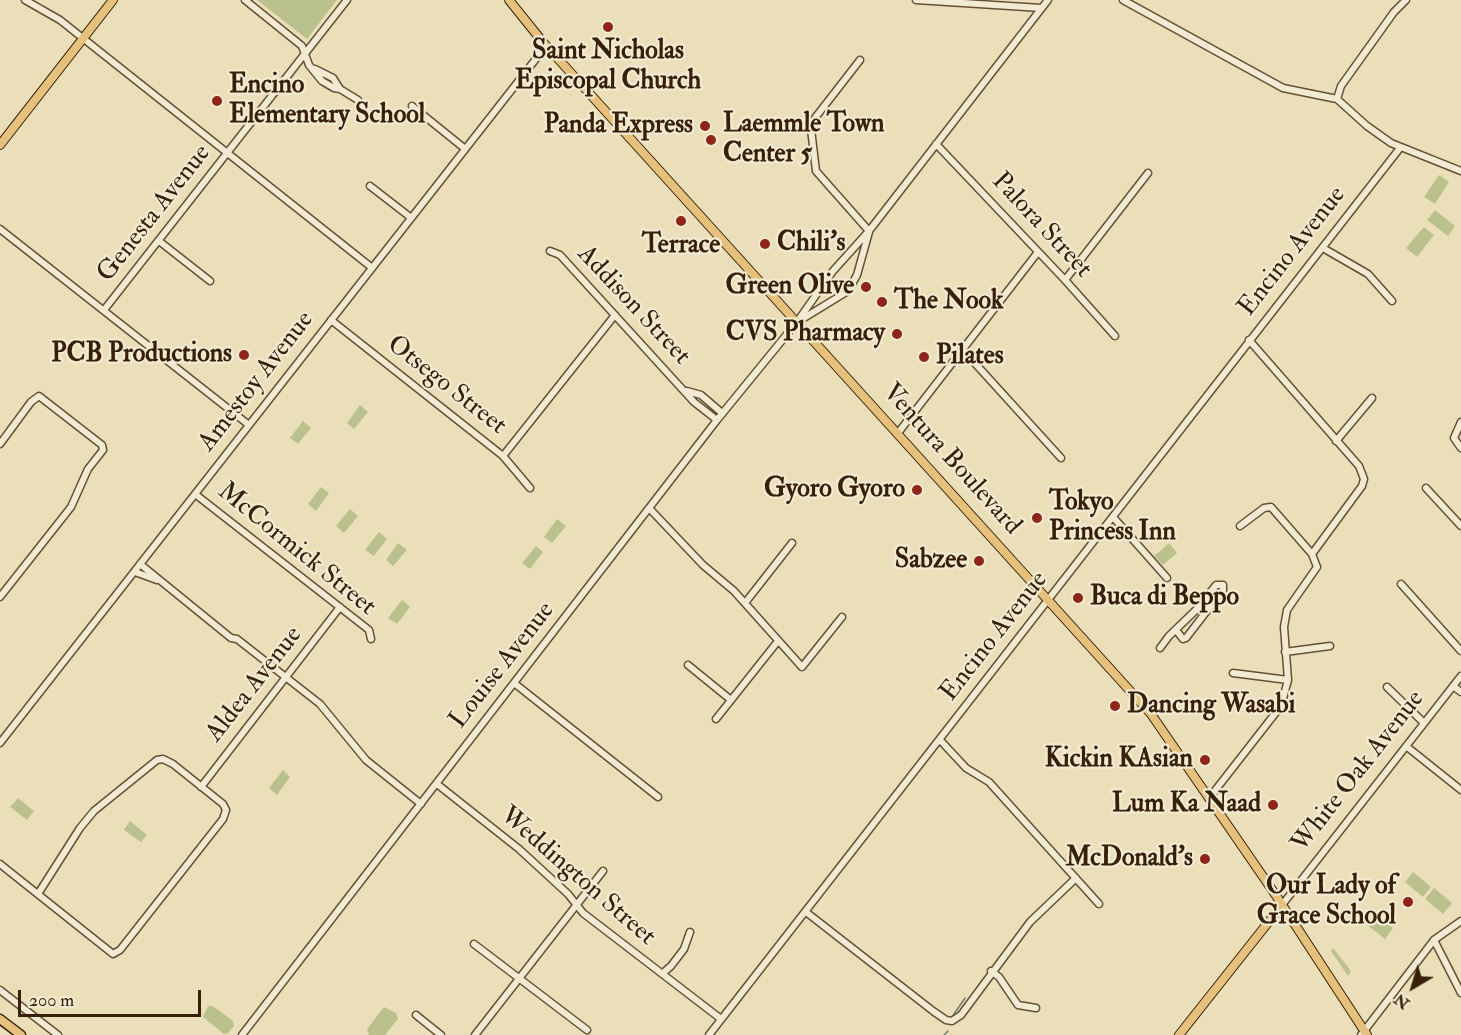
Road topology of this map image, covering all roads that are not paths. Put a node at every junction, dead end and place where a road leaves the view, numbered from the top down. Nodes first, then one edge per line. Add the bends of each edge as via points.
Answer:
1 (25, 0) edge
2 (113, 0) edge
3 (244, 0) edge
4 (347, 0) edge
5 (509, 0) edge
6 (916, 0) edge
7 (1048, 0) edge
8 (1123, 0) edge
9 (1406, 0) edge
10 (1041, 8) junction
11 (83, 38) junction
12 (546, 46) junction
13 (305, 54) junction
14 (860, 60) dead end
15 (1337, 99) junction
16 (358, 100) dead end
17 (412, 106) dead end
18 (936, 144) junction
19 (0, 145) edge
20 (464, 148) junction
21 (1401, 148) junction
22 (228, 153) junction
23 (1461, 171) edge
24 (1148, 173) dead end
25 (370, 186) dead end
26 (410, 217) junction
27 (0, 228) edge
28 (870, 231) junction
29 (159, 241) junction
30 (1323, 248) junction
31 (550, 250) dead end
32 (1038, 252) junction
33 (371, 267) junction
34 (1065, 280) junction
35 (210, 281) dead end
36 (1392, 301) dead end
37 (104, 310) junction
38 (615, 315) junction
39 (331, 320) junction
40 (797, 322) junction
41 (1114, 336) dead end
42 (1249, 340) junction
43 (962, 349) junction
44 (687, 391) junction
45 (1372, 398) dead end
46 (722, 413) junction
47 (717, 420) junction
48 (1461, 422) edge
49 (249, 425) junction
50 (898, 433) junction
51 (1336, 441) junction
52 (0, 444) edge
53 (1461, 448) edge
54 (503, 456) junction
55 (1061, 458) dead end
56 (530, 488) dead end
57 (1426, 488) dead end
58 (195, 494) junction
59 (649, 508) junction
60 (1113, 517) junction
61 (1240, 526) dead end
62 (1461, 526) edge
63 (792, 543) dead end
64 (1312, 554) junction
65 (140, 564) junction
66 (135, 572) junction
67 (1167, 578) dead end
68 (158, 580) junction
69 (1401, 584) dead end
70 (0, 597) edge
71 (1049, 600) junction
72 (745, 603) junction
73 (340, 607) junction
74 (1198, 608) junction
75 (1205, 613) junction
76 (842, 617) dead end
77 (1176, 630) junction
78 (372, 639) dead end
79 (778, 641) junction
80 (1330, 646) dead end
81 (1160, 648) dead end
82 (1461, 651) edge
83 (1285, 652) junction
84 (688, 665) dead end
85 (1233, 674) dead end
86 (1461, 676) edge
87 (286, 678) junction
88 (1288, 680) junction
89 (514, 683) junction
90 (1453, 686) junction
91 (1387, 687) dead end
92 (1461, 692) edge
93 (731, 700) junction
94 (716, 719) dead end
95 (1424, 723) junction
96 (940, 740) junction
97 (0, 743) edge
98 (1406, 747) junction
99 (437, 784) junction
100 (201, 787) junction
101 (1461, 790) edge
102 (658, 797) dead end
103 (1210, 797) junction
104 (421, 804) junction
105 (0, 864) edge
106 (603, 871) dead end
107 (1076, 878) junction
108 (38, 894) junction
109 (1099, 904) dead end
110 (576, 905) junction
111 (1282, 905) junction
112 (806, 912) junction
113 (1461, 921) edge
114 (690, 932) dead end
115 (1434, 939) junction
116 (474, 944) dead end
117 (992, 971) junction
118 (665, 975) junction
119 (519, 978) junction
120 (0, 990) edge
121 (1461, 993) edge
122 (1036, 1008) dead end
123 (416, 1015) dead end
124 (0, 1019) edge
125 (722, 1019) junction
126 (587, 1030) dead end
127 (1364, 1034) edge
128 (21, 1035) edge
129 (58, 1035) edge
130 (242, 1035) edge
131 (441, 1035) edge
132 (475, 1035) edge
133 (709, 1035) edge
134 (1179, 1035) edge

1 - 11 street
2 - 11 main road
3 - 13 street via 303,46
4 - 13 street, Genesta Avenue
5 - 12 main road, Ventura Boulevard
6 - 10 street
7 - 10 street, Louise Avenue
8 - 15 street via 1283,88
9 - 15 street via 1341,86
10 - 18 street, Louise Avenue
11 - 19 main road
11 - 22 street
12 - 20 street, Amestoy Avenue
12 - 40 main road, Ventura Boulevard
13 - 16 street via 309,65 327,85
13 - 22 street, Genesta Avenue
14 - 28 street via 812,124 816,171
15 - 21 street via 1367,126
17 - 20 street
18 - 28 street, Louise Avenue
18 - 32 street, Palora Street
20 - 26 street, Amestoy Avenue
21 - 23 street
21 - 30 street, Encino Avenue
22 - 29 street, Genesta Avenue
22 - 33 street
24 - 34 street
25 - 26 street
26 - 33 street, Amestoy Avenue
27 - 37 street
28 - 40 street, Louise Avenue via 833,271
28 - 40 street, Louise Avenue via 848,291
29 - 35 street
29 - 37 street, Genesta Avenue
30 - 36 street via 1368,274
30 - 42 street, Encino Avenue
31 - 38 street, Addison Street via 560,255
32 - 34 street, Palora Street
32 - 43 street
33 - 39 street, Amestoy Avenue
34 - 41 street, Palora Street
37 - 49 street
38 - 44 street, Addison Street
38 - 54 street
39 - 49 street, Amestoy Avenue
39 - 54 street, Otsego Street
40 - 46 street, Louise Avenue
40 - 50 main road, Ventura Boulevard
42 - 51 street
42 - 60 street, Encino Avenue
43 - 50 street
43 - 55 street
44 - 46 street, Addison Street via 700,395
44 - 47 street, Addison Street via 694,402
45 - 51 street
46 - 47 street, Louise Avenue
47 - 59 street, Louise Avenue
48 - 53 street via 1454,432
49 - 58 street, Amestoy Avenue
50 - 71 main road, Ventura Boulevard
51 - 64 street via 1359,466 1364,479
52 - 70 street via 39,396 102,445 103,450 88,469 70,507
54 - 56 street, Otsego Street
57 - 62 street
58 - 65 street, Amestoy Avenue
58 - 73 street, McCormick Street
59 - 72 street
59 - 89 street, Louise Avenue
60 - 67 street
60 - 71 street, Encino Avenue
61 - 64 street via 1271,507
63 - 72 street
64 - 83 street via 1317,567 1292,600 1284,620
65 - 66 street, Amestoy Avenue
65 - 68 street
66 - 68 street
66 - 97 street, Amestoy Avenue
68 - 87 street
69 - 82 street
71 - 96 street, Encino Avenue
71 - 103 main road, Ventura Boulevard via 1151,714
72 - 79 street
73 - 78 street, McCormick Street via 369,630
73 - 87 street, Aldea Avenue
74 - 75 street
74 - 75 street via 1220,584 1223,590
74 - 77 street
75 - 77 street via 1185,639
76 - 79 street via 802,667
77 - 81 street
79 - 93 street
80 - 83 street
83 - 88 street
84 - 93 street
85 - 88 street
86 - 90 street, White Oak Avenue
87 - 100 street, Aldea Avenue
87 - 104 street via 328,712 366,760
88 - 103 street via 1281,706
89 - 99 street, Louise Avenue
89 - 102 street
90 - 92 street
90 - 95 street, White Oak Avenue
91 - 95 street
93 - 94 street
95 - 98 street, White Oak Avenue
96 - 107 street via 966,768 989,782
96 - 112 street, Encino Avenue
98 - 101 street
98 - 111 street, White Oak Avenue
99 - 104 street, Louise Avenue
99 - 110 street, Weddington Street via 519,849
100 - 108 street via 173,764 163,759 152,762 142,775 94,811
100 - 108 street via 224,804 223,819 113,954
103 - 111 main road, Ventura Boulevard
104 - 130 street, Louise Avenue
105 - 108 street
106 - 110 street
107 - 109 street
107 - 117 street via 1030,922
110 - 118 street, Weddington Street
110 - 119 street
111 - 127 main road, Ventura Boulevard
111 - 134 main road, White Oak Avenue
112 - 117 street via 946,1020 961,1015
112 - 125 street, Encino Avenue
113 - 115 street
114 - 118 street via 684,949
115 - 121 street
115 - 127 street
116 - 119 street
117 - 122 street via 1018,1005
118 - 125 street, Weddington Street
119 - 126 street
119 - 132 street
120 - 129 street
123 - 131 street
124 - 128 highway
125 - 133 street, Encino Avenue

